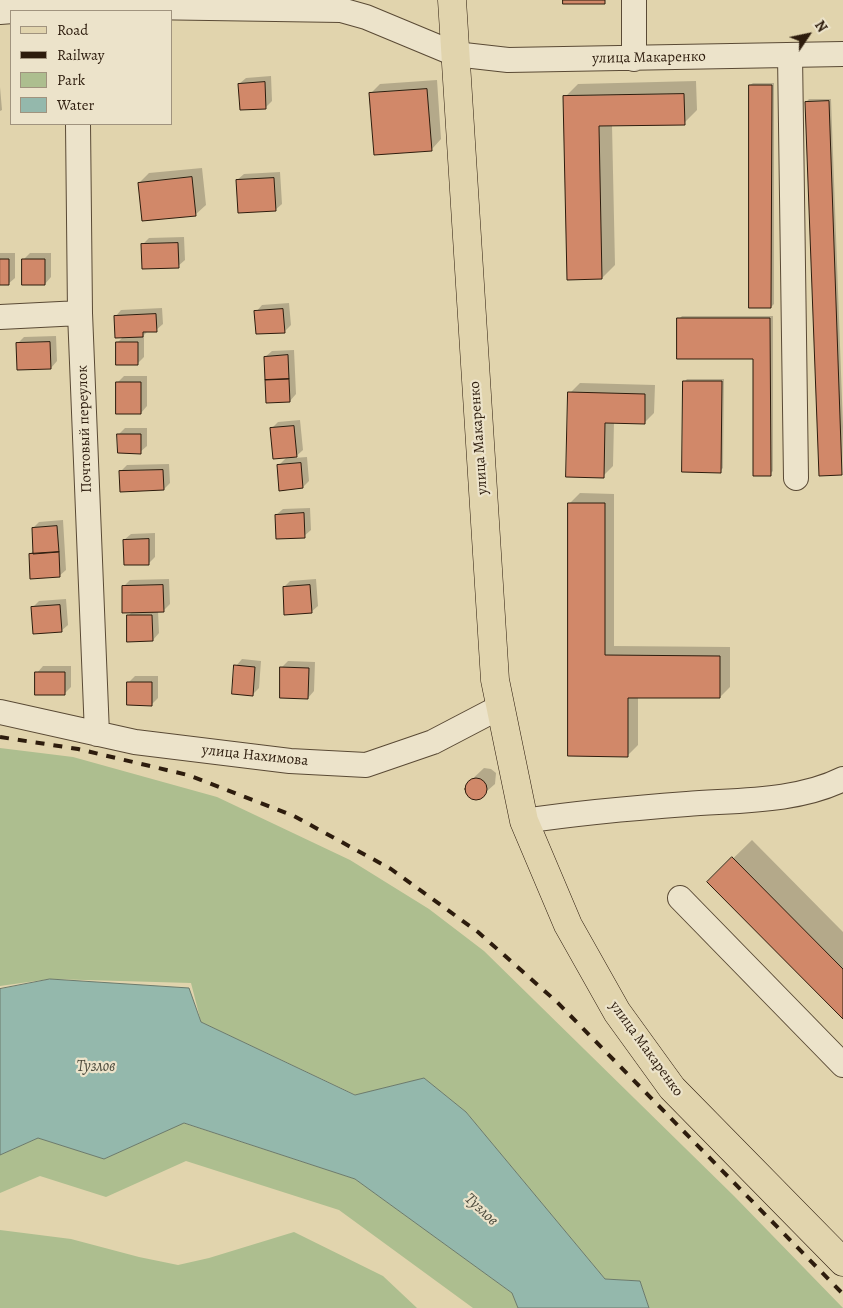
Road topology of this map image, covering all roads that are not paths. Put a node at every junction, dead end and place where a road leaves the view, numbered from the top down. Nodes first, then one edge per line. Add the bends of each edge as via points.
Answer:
1 (452, 0) edge
2 (634, 0) edge
3 (77, 6) edge
4 (26, 10) edge
5 (455, 54) junction
6 (843, 54) edge
7 (790, 55) junction
8 (634, 59) junction
9 (78, 125) edge
10 (80, 313) junction
11 (0, 317) edge
12 (796, 478) dead end
13 (500, 706) junction
14 (0, 712) edge
15 (97, 734) junction
16 (843, 779) edge
17 (524, 820) junction
18 (680, 898) dead end
19 (843, 1065) edge
20 (843, 1262) edge

1 - 5 main road, улица Макаренко
2 - 8 street
3 - 4 street
3 - 5 street via 340,10 366,16
5 - 8 street, улица Макаренко via 508,60
5 - 13 main road, улица Макаренко via 495,680
6 - 7 street, улица Макаренко
7 - 8 street, улица Макаренко
7 - 12 street
9 - 10 street, Почтовый переулок
10 - 11 street
10 - 15 street, Почтовый переулок
13 - 15 street, улица Нахимова via 433,742 366,765 270,758 135,742
13 - 17 main road, улица Макаренко
14 - 15 street, улица Нахимова
16 - 17 street via 824,789 765,798 595,810
17 - 20 main road, улица Макаренко via 568,925 622,1020 672,1088
18 - 19 street

